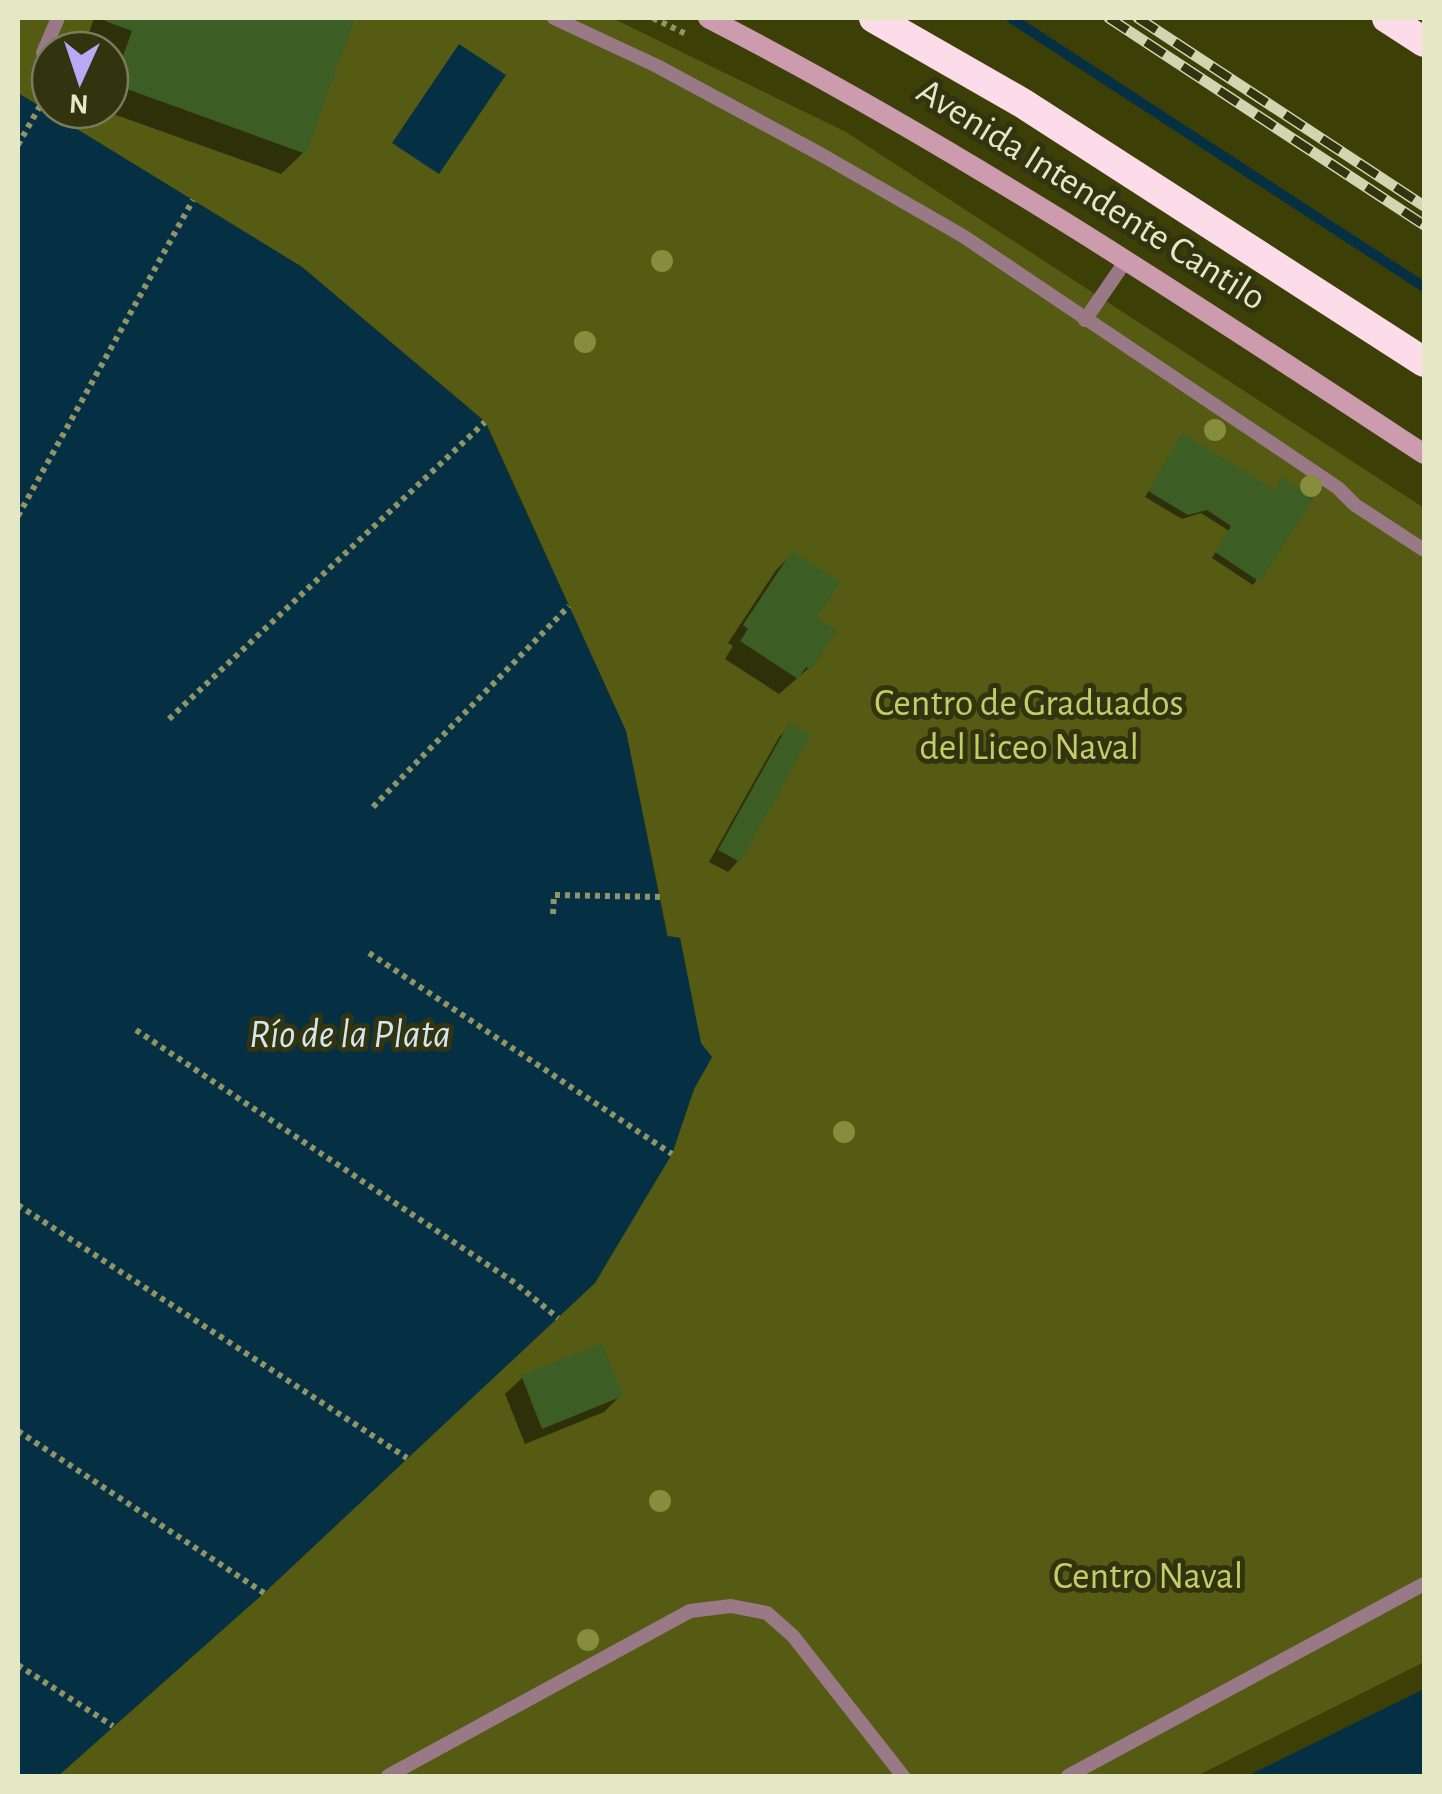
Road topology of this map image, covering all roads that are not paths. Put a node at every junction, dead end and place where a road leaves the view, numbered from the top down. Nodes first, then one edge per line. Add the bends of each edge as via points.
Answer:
1 (554, 18) edge
2 (708, 18) edge
3 (874, 18) edge
4 (1387, 18) edge
5 (1424, 42) edge
6 (1127, 259) junction
7 (1086, 320) junction
8 (1424, 362) edge
9 (1424, 454) edge
10 (1424, 550) edge
11 (1424, 1584) edge
12 (388, 1776) edge
13 (903, 1776) edge
14 (1068, 1776) edge

1 - 7 lane via 822,155 963,236
2 - 6 street, Avenida Intendente Cantilo
3 - 8 highway, Avenida Intendente Cantilo via 1024,104
4 - 5 highway
6 - 7 lane
6 - 9 street, Avenida Intendente Cantilo
7 - 10 lane
11 - 14 lane
12 - 13 lane via 690,1611 731,1606 767,1613 793,1636

